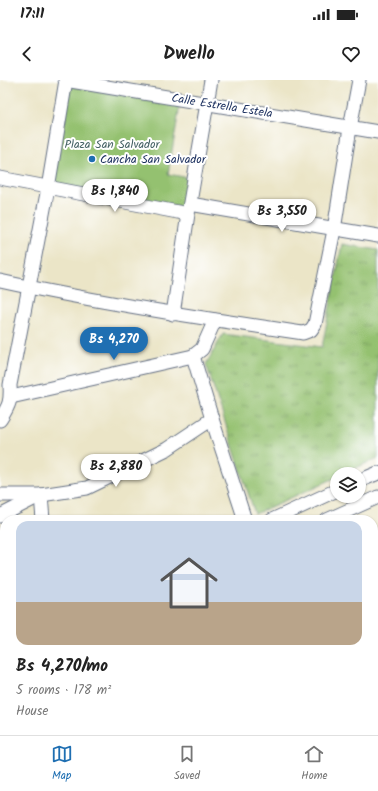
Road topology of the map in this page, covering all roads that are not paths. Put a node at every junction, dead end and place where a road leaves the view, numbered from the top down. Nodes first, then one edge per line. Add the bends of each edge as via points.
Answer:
1 (66, 80) edge
2 (211, 80) edge
3 (359, 80) edge
4 (207, 103) junction
5 (350, 128) junction
6 (378, 132) edge
7 (0, 178) edge
8 (48, 188) junction
9 (189, 209) junction
10 (334, 230) junction
11 (378, 236) edge
12 (0, 281) edge
13 (28, 287) junction
14 (173, 314) junction
15 (215, 320) junction
16 (193, 356) junction
17 (6, 395) edge
18 (212, 419) junction
19 (0, 420) edge
20 (378, 472) edge
21 (366, 478) edge
22 (330, 493) edge
23 (0, 495) edge
24 (41, 495) junction
25 (378, 498) edge
26 (2, 515) edge
27 (43, 515) edge
28 (243, 515) edge
29 (283, 515) edge
30 (340, 515) edge

1 - 4 street, Calle Estrella Estela
1 - 8 street
2 - 4 street
3 - 5 street
4 - 5 street, Calle Estrella Estela
4 - 9 street
5 - 6 street, Calle Estrella Estela
5 - 10 street
7 - 8 street
8 - 9 street
8 - 13 street
9 - 10 street
9 - 14 street
10 - 11 street
10 - 15 street via 315,324 311,330 303,333
12 - 13 street
13 - 14 street
13 - 17 street
14 - 15 street
15 - 16 street via 202,348
16 - 17 street
16 - 18 street
17 - 19 street
18 - 24 street via 167,449 87,488
18 - 28 street
20 - 21 street
22 - 29 street
23 - 24 street
24 - 26 street
24 - 27 street
25 - 30 street

